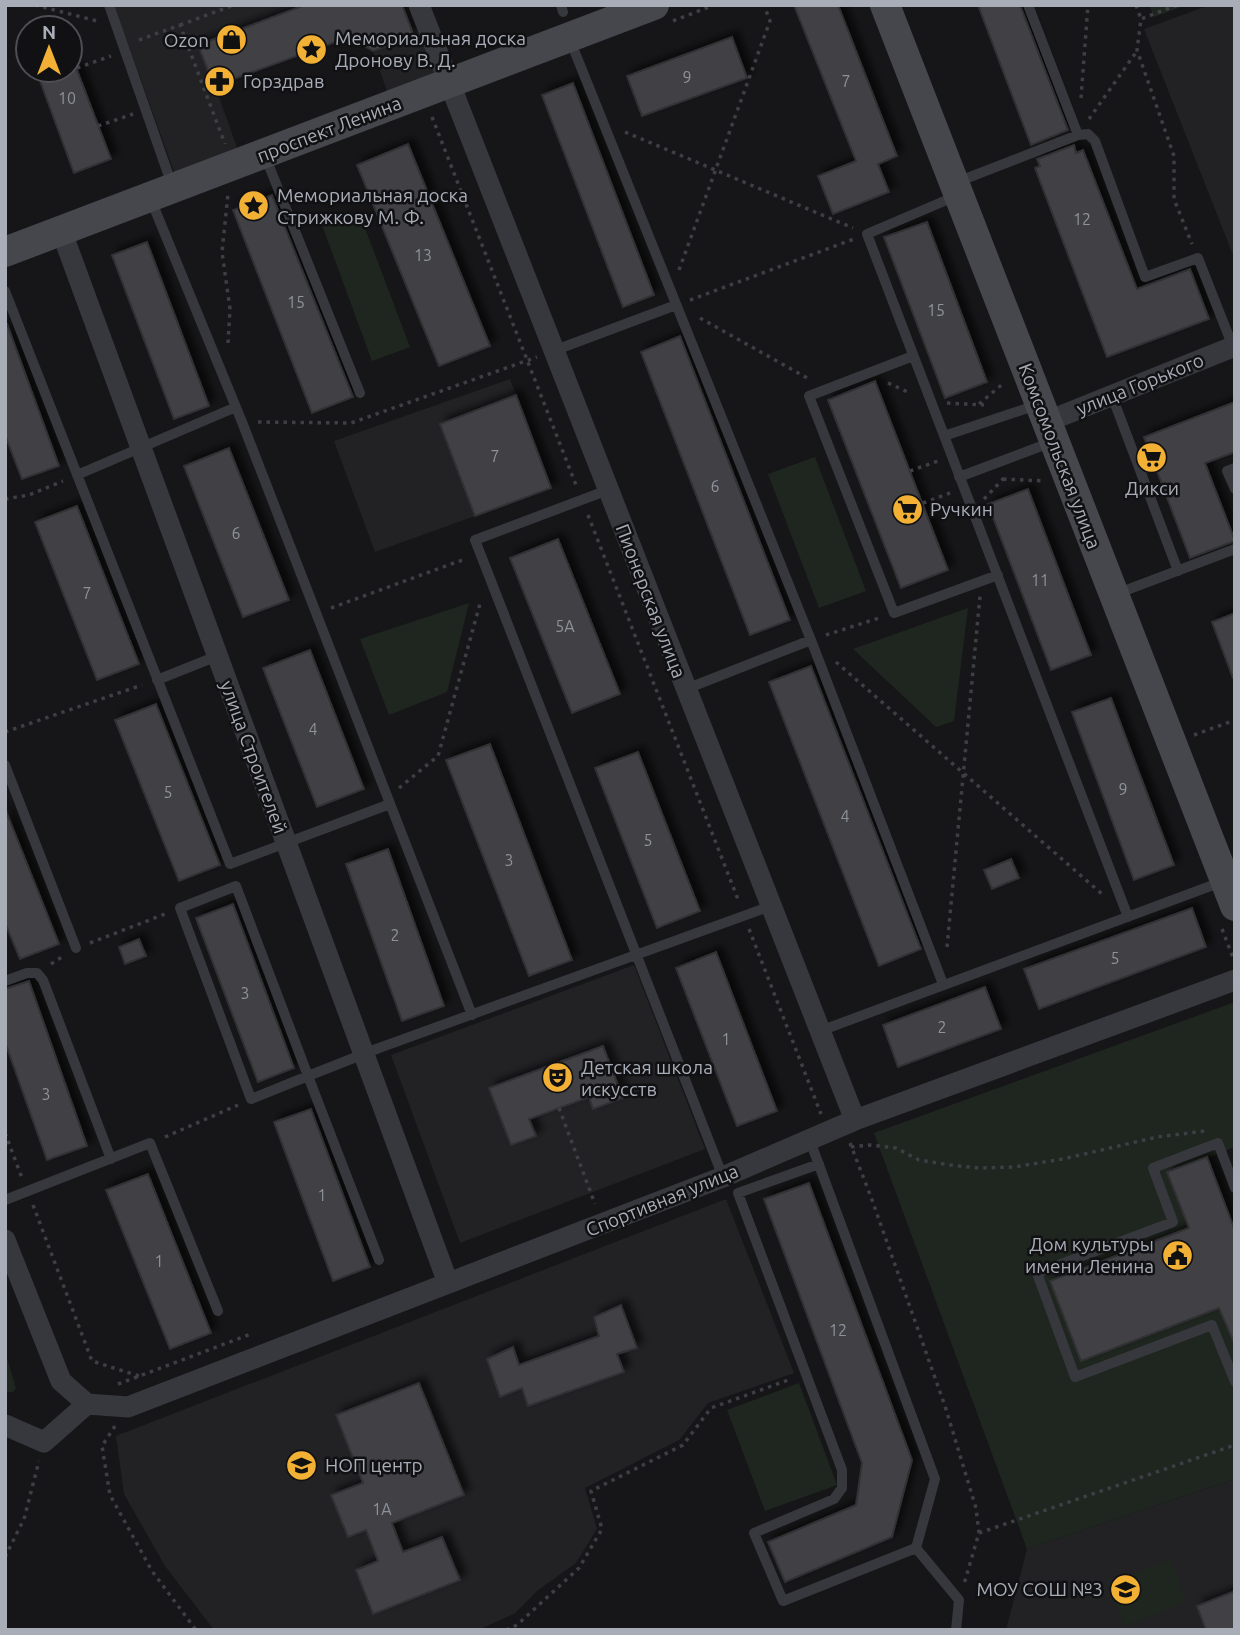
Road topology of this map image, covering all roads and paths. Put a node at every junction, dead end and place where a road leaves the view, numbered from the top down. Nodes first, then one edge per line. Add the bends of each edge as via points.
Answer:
1 (35, 5) edge
2 (109, 5) edge
3 (234, 5) edge
4 (419, 5) edge
5 (654, 5) edge
6 (764, 5) edge
7 (885, 5) edge
8 (1028, 5) edge
9 (1088, 5) edge
10 (1136, 5) edge
11 (1177, 5) edge
12 (564, 18) edge
13 (1141, 19) junction
14 (116, 25) junction
15 (180, 25) junction
16 (124, 48) junction
17 (1138, 50) junction
18 (84, 65) edge
19 (435, 87) junction
20 (146, 109) junction
21 (603, 123) junction
22 (98, 126) dead end
23 (1078, 135) junction
24 (264, 154) junction
25 (716, 170) junction
26 (231, 179) junction
27 (957, 189) junction
28 (162, 192) junction
29 (61, 230) junction
30 (867, 234) junction
31 (8, 248) edge
32 (1198, 258) junction
33 (5, 291) edge
34 (671, 292) junction
35 (676, 305) junction
36 (1234, 347) edge
37 (553, 351) junction
38 (913, 356) junction
39 (527, 360) junction
40 (867, 373) junction
41 (225, 380) junction
42 (826, 389) junction
43 (360, 393) dead end
44 (1112, 396) junction
45 (931, 402) junction
46 (991, 406) dead end
47 (236, 407) junction
48 (242, 422) junction
49 (1043, 429) junction
50 (944, 436) junction
51 (141, 448) junction
52 (951, 456) junction
53 (1235, 468) edge
54 (911, 471) dead end
55 (77, 475) junction
56 (961, 482) junction
57 (1235, 489) edge
58 (608, 490) junction
59 (5, 499) edge
60 (582, 500) junction
61 (923, 503) dead end
62 (972, 511) junction
63 (1235, 549) edge
64 (1178, 571) junction
65 (488, 574) junction
66 (998, 575) junction
67 (982, 581) junction
68 (1114, 595) junction
69 (894, 613) junction
70 (811, 640) junction
71 (217, 656) junction
72 (158, 680) junction
73 (686, 688) junction
74 (1235, 720) edge
75 (5, 732) edge
76 (1189, 737) dead end
77 (5, 765) edge
78 (964, 773) junction
79 (389, 801) junction
80 (286, 844) junction
81 (1232, 888) edge
82 (771, 906) junction
83 (180, 908) junction
84 (744, 916) junction
85 (1128, 917) junction
86 (76, 948) junction
87 (637, 955) junction
88 (37, 973) junction
89 (1235, 980) edge
90 (5, 981) edge
91 (943, 984) junction
92 (472, 1015) junction
93 (820, 1031) junction
94 (363, 1054) junction
95 (308, 1076) junction
96 (251, 1099) junction
97 (559, 1108) dead end
98 (834, 1128) junction
99 (1212, 1131) dead end
100 (5, 1132) edge
101 (150, 1143) junction
102 (851, 1147) junction
103 (111, 1159) junction
104 (819, 1164) junction
105 (723, 1177) junction
106 (1235, 1188) edge
107 (27, 1191) junction
108 (5, 1200) edge
109 (595, 1204) dead end
110 (5, 1240) edge
111 (379, 1260) dead end
112 (448, 1283) junction
113 (218, 1311) dead end
114 (806, 1374) junction
115 (141, 1377) dead end
116 (1235, 1382) edge
117 (87, 1404) junction
118 (128, 1407) junction
119 (5, 1425) edge
120 (44, 1442) junction
121 (1235, 1445) edge
122 (979, 1533) junction
123 (916, 1548) junction
124 (5, 1557) edge
125 (959, 1600) junction
126 (197, 1630) edge
127 (506, 1630) edge
128 (956, 1630) edge

1 - 14 path
2 - 14 lane
3 - 15 path
4 - 19 street, Пионерская улица
5 - 12 street, проспект Ленина
6 - 25 path via 770,21
7 - 27 street, Комсомольская улица
8 - 23 lane
9 - 23 path
10 - 13 path
11 - 13 path
12 - 19 street, проспект Ленина
12 - 21 lane
13 - 17 path
14 - 16 lane
15 - 16 path
15 - 26 path
16 - 18 path
16 - 20 lane
17 - 23 path
17 - 32 path via 1174,156 1174,199
19 - 24 street, проспект Ленина
19 - 37 street, Пионерская улица
19 - 39 path
20 - 22 path
20 - 28 lane
21 - 25 path
21 - 34 lane
23 - 27 lane
23 - 32 lane via 1088,134 1095,141 1145,277
24 - 26 street, проспект Ленина
24 - 43 lane
25 - 30 path
25 - 34 path
26 - 28 street, проспект Ленина
26 - 41 path via 222,251 230,309
27 - 30 lane
27 - 49 street, Комсомольская улица
28 - 29 street, проспект Ленина
28 - 41 lane
29 - 31 street, проспект Ленина
29 - 51 street, улица Строителей
30 - 35 path
30 - 38 lane
32 - 36 lane
33 - 55 lane
34 - 35 lane
35 - 37 lane
35 - 42 path
35 - 70 lane
36 - 44 street, улица Горького
37 - 39 path
37 - 58 street, Пионерская улица
38 - 40 lane
38 - 45 lane
39 - 48 path via 351,423
39 - 60 path
40 - 42 lane
40 - 45 path
41 - 47 lane
42 - 69 lane via 809,396
44 - 49 street, улица Горького
44 - 64 lane
45 - 46 path
45 - 50 lane
47 - 48 lane
47 - 51 lane
48 - 79 lane
49 - 50 lane
49 - 56 lane
49 - 62 path
49 - 68 street, Комсомольская улица
50 - 52 lane
51 - 55 lane
51 - 71 street, улица Строителей
52 - 54 path
52 - 56 lane
53 - 57 lane via 1227,471
55 - 59 path via 29,495
55 - 72 lane
56 - 61 path
56 - 62 lane
58 - 60 lane
58 - 73 street, Пионерская улица
60 - 65 lane via 475,540
60 - 84 path
62 - 66 lane
63 - 64 lane
64 - 68 lane
65 - 79 path via 438,756
65 - 87 lane
66 - 67 lane
66 - 85 lane
67 - 69 lane
67 - 78 path
68 - 81 street, Комсомольская улица
69 - 70 path
70 - 73 lane
70 - 78 path
70 - 91 lane
71 - 72 lane
71 - 80 street, улица Строителей
72 - 75 path
72 - 80 lane via 230,864
73 - 82 street, Пионерская улица
74 - 76 path
77 - 86 lane
78 - 85 path
78 - 91 path
79 - 80 lane
79 - 92 lane
80 - 94 street, улица Строителей
81 - 85 lane
82 - 84 lane
82 - 93 street, Пионерская улица
83 - 86 path
83 - 95 lane via 236,886
83 - 96 lane
84 - 87 lane
84 - 98 path
85 - 91 lane
86 - 88 path
87 - 92 lane
87 - 105 lane
88 - 90 lane
88 - 103 lane
89 - 98 street, Спортивная улица
91 - 93 lane
92 - 94 lane
93 - 98 street, Пионерская улица
94 - 95 lane
94 - 112 street, улица Строителей
95 - 96 lane
95 - 111 lane
96 - 101 path
97 - 109 path
98 - 102 path
98 - 104 lane
98 - 105 street, Спортивная улица
99 - 102 path via 1157,1137 1014,1167 950,1165 919,1160 895,1148
100 - 107 path
101 - 103 lane
101 - 113 lane
102 - 122 path via 945,1406 976,1508
103 - 107 lane
104 - 114 lane via 738,1193
104 - 123 lane via 935,1479
105 - 112 street, Спортивная улица
106 - 116 lane via 1218,1143 1153,1168 1173,1223 1037,1273 1075,1377 1212,1325
107 - 108 lane
107 - 115 path via 92,1362
110 - 117 street via 61,1381
112 - 118 street, Спортивная улица
114 - 123 lane via 842,1471 842,1488 834,1499 754,1533 783,1601
114 - 127 path via 712,1408 683,1445 591,1491 602,1529 579,1568
117 - 118 street, Спортивная улица
117 - 120 street
118 - 126 path via 102,1446 110,1496 152,1571
119 - 120 street
120 - 124 path via 24,1519
121 - 122 path
122 - 125 path
123 - 125 lane
125 - 128 lane

